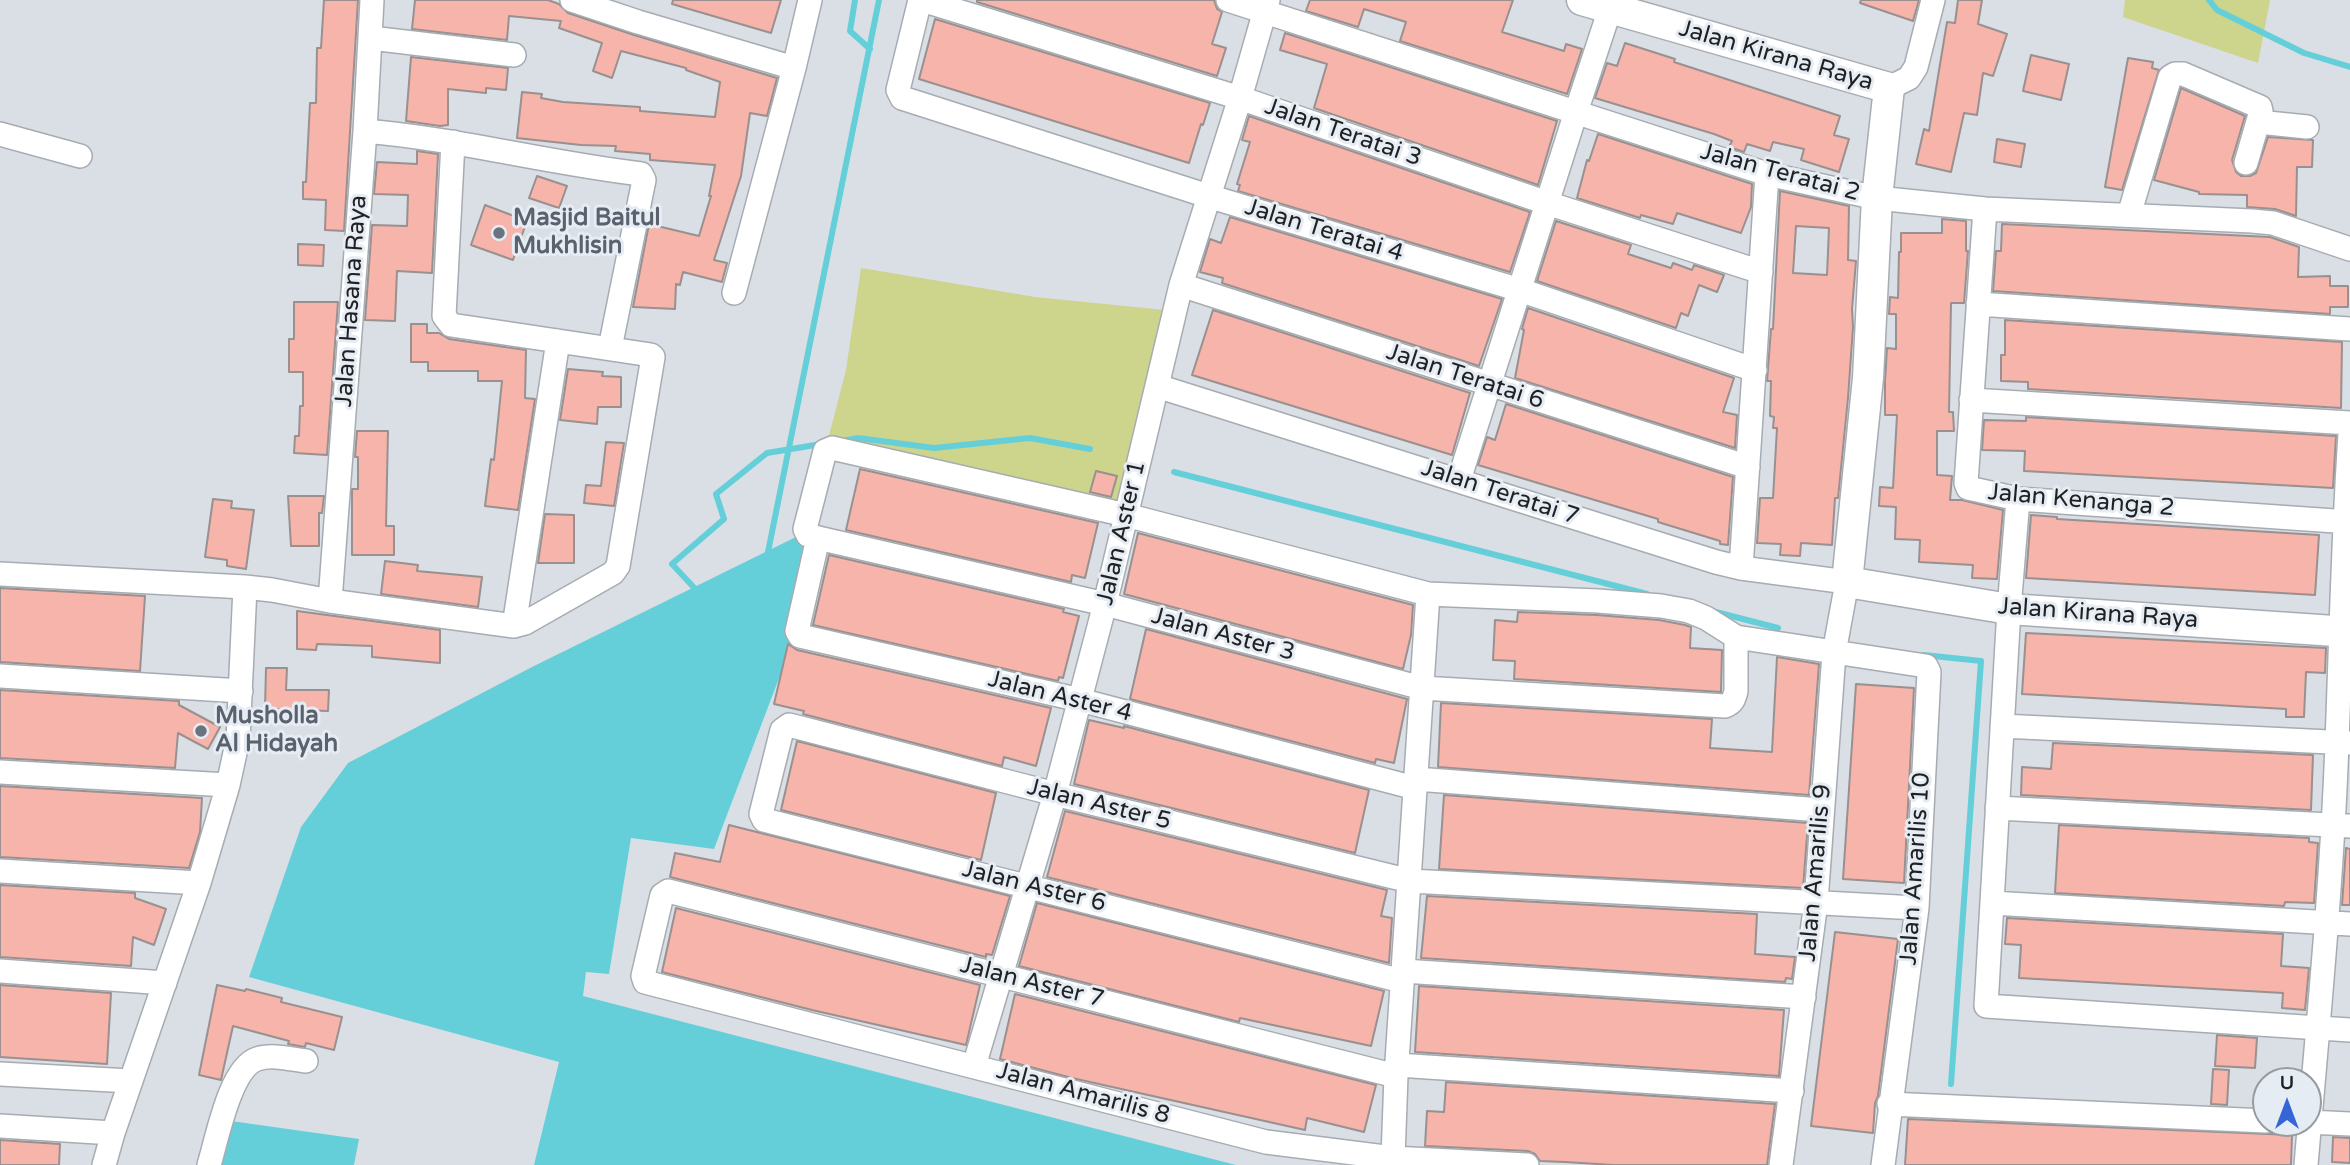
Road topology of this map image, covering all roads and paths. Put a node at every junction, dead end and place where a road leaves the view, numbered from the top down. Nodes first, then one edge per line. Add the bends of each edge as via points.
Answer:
1 (372, 0) edge
2 (572, 0) edge
3 (810, 0) edge
4 (921, 0) edge
5 (1228, 0) edge
6 (1582, 0) edge
7 (1933, 0) edge
8 (1612, 5) edge
9 (1266, 6) edge
10 (371, 38) junction
11 (514, 55) dead end
12 (794, 68) junction
13 (1889, 88) junction
14 (1240, 98) junction
15 (1576, 112) junction
16 (2258, 122) junction
17 (2307, 127) dead end
18 (365, 131) junction
19 (0, 134) edge
20 (453, 142) junction
21 (80, 156) dead end
22 (2246, 163) dead end
23 (1767, 174) junction
24 (1208, 196) junction
25 (1877, 198) junction
26 (1547, 202) junction
27 (1985, 209) junction
28 (2129, 215) junction
29 (2350, 249) edge
30 (1761, 272) junction
31 (1181, 285) junction
32 (1520, 290) junction
33 (734, 293) dead end
34 (1978, 304) junction
35 (2350, 329) edge
36 (558, 341) junction
37 (610, 348) junction
38 (1755, 370) junction
39 (1157, 386) junction
40 (1489, 386) junction
41 (1971, 400) junction
42 (2350, 423) edge
43 (2350, 434) edge
44 (1748, 467) junction
45 (1460, 480) junction
46 (2018, 499) junction
47 (1126, 515) junction
48 (2347, 521) edge
49 (818, 538) junction
50 (1741, 568) junction
51 (0, 574) edge
52 (1847, 582) junction
53 (245, 587) junction
54 (1428, 594) junction
55 (330, 601) junction
56 (1105, 604) junction
57 (2009, 610) junction
58 (514, 626) junction
59 (2344, 632) edge
60 (1736, 637) junction
61 (1834, 653) junction
62 (0, 676) edge
63 (1422, 688) junction
64 (241, 691) junction
65 (1080, 700) junction
66 (789, 725) joint
67 (2002, 726) junction
68 (2343, 742) edge
69 (0, 772) edge
70 (1416, 784) junction
71 (228, 785) junction
72 (1055, 794) junction
73 (1997, 808) junction
74 (1821, 810) junction
75 (2341, 825) edge
76 (0, 871) edge
77 (1410, 881) junction
78 (199, 883) junction
79 (1028, 885) junction
80 (1816, 902) junction
81 (1992, 903) junction
82 (1917, 908) junction
83 (2326, 922) junction
84 (2350, 924) edge
85 (0, 971) edge
86 (1001, 975) junction
87 (1403, 976) junction
88 (645, 982) joint
89 (165, 983) junction
90 (1804, 997) junction
91 (2318, 1029) junction
92 (2350, 1030) edge
93 (306, 1061) dead end
94 (974, 1066) junction
95 (2314, 1067) edge
96 (1396, 1070) junction
97 (0, 1074) edge
98 (131, 1081) junction
99 (1792, 1091) junction
100 (1889, 1104) junction
101 (2252, 1120) edge
102 (2322, 1123) edge
103 (2350, 1124) edge
104 (0, 1126) edge
105 (113, 1133) junction
106 (2308, 1137) edge
107 (1393, 1158) junction
108 (104, 1165) edge
109 (209, 1165) edge
110 (1527, 1165) edge
111 (1781, 1165) edge
112 (1883, 1165) edge
113 (2306, 1165) edge

1 - 10 street, Jalan Hasana Raya
2 - 12 street
3 - 12 street
4 - 14 street, Jalan Teratai 3
4 - 24 street, Jalan Teratai 4 via 898,90 902,98
5 - 9 street, Jalan Teratai 2
6 - 8 street, Jalan Kirana Raya
7 - 13 street via 1916,67 1909,78
8 - 13 street, Jalan Kirana Raya
8 - 15 street
9 - 14 street, Jalan Aster 1
9 - 15 street, Jalan Teratai 2
10 - 11 street
10 - 18 street, Jalan Hasana Raya
12 - 33 street
13 - 25 street
14 - 24 street, Jalan Aster 1
14 - 26 street, Jalan Teratai 3
15 - 23 street, Jalan Teratai 2
15 - 26 street
16 - 17 street
16 - 22 street
16 - 28 street via 2261,111 2256,104 2183,74 2170,77
18 - 20 street
18 - 55 street, Jalan Hasana Raya
19 - 21 street
20 - 36 street via 446,320 451,325
20 - 37 street via 644,177
23 - 25 street, Jalan Teratai 2
23 - 30 street
24 - 31 street, Jalan Aster 1
24 - 32 street, Jalan Teratai 4
25 - 27 street, Jalan Teratai 2
25 - 52 street via 1868,378
26 - 30 street, Jalan Teratai 3
26 - 32 street
27 - 28 street, Jalan Teratai 2
27 - 34 street, Jalan Kenanga 2
28 - 29 street, Jalan Teratai 2 via 2273,223
30 - 38 street
31 - 39 street, Jalan Aster 1
31 - 40 street, Jalan Teratai 6
32 - 38 street, Jalan Teratai 4
32 - 40 street
34 - 35 street
34 - 41 street, Jalan Kenanga 2
36 - 37 street
36 - 58 street
37 - 58 street via 651,355 654,362 618,566 603,580
38 - 44 street
39 - 45 street, Jalan Teratai 7
39 - 47 street, Jalan Aster 1
40 - 44 street, Jalan Teratai 6
40 - 45 street
41 - 42 street
41 - 46 street, Jalan Kenanga 2 via 1968,488
43 - 48 street
44 - 50 street
45 - 50 street, Jalan Teratai 7
46 - 48 street, Jalan Kenanga 2
46 - 57 street
47 - 49 street via 832,447 825,451 805,529
47 - 54 street
47 - 56 street, Jalan Aster 1
48 - 59 street
49 - 56 street, Jalan Aster 3
49 - 65 street, Jalan Aster 4 via 797,631 800,636
50 - 52 street, Jalan Teratai 7
51 - 53 street
52 - 57 street, Jalan Kirana Raya
52 - 61 street, Jalan Amarilis 9
53 - 55 street
53 - 64 street
54 - 60 street via 1661,606 1706,618
54 - 63 street
55 - 58 street
56 - 63 street, Jalan Aster 3
56 - 65 street, Jalan Aster 1
57 - 59 street, Jalan Kirana Raya
57 - 67 street
59 - 68 street
60 - 61 street
60 - 63 street, Jalan Aster 3 via 1736,691 1731,704 1725,706
61 - 74 street, Jalan Amarilis 9
61 - 82 street, Jalan Amarilis 10 via 1928,667
62 - 64 street
63 - 70 street
64 - 71 street via 238,739
65 - 70 street, Jalan Aster 4
65 - 72 street, Jalan Aster 1
66 - 72 street, Jalan Aster 5
66 - 79 street, Jalan Aster 6 via 782,730 761,814 764,820
67 - 68 street
67 - 73 street
68 - 75 street
69 - 71 street
70 - 74 street, Jalan Aster 4
70 - 77 street
71 - 78 street
72 - 77 street, Jalan Aster 5
72 - 79 street, Jalan Aster 1
73 - 75 street
73 - 81 street
74 - 80 street, Jalan Amarilis 9
75 - 83 street
76 - 78 street
77 - 80 street, Jalan Aster 5
77 - 87 street
78 - 89 street
79 - 86 street, Jalan Aster 1
79 - 87 street, Jalan Aster 6
80 - 82 street, Jalan Aster 5
80 - 90 street, Jalan Amarilis 9
81 - 83 street
81 - 91 street via 1986,1006
82 - 100 street, Jalan Amarilis 10
83 - 84 street
83 - 91 street
85 - 89 street
86 - 88 street, Jalan Aster 7 via 668,891 662,895
86 - 94 street, Jalan Aster 1
86 - 96 street, Jalan Aster 7
87 - 90 street, Jalan Aster 6
87 - 96 street
88 - 94 street, Jalan Amarilis 8
89 - 98 street
90 - 99 street, Jalan Amarilis 9
91 - 92 street
91 - 95 street
93 - 109 street via 270,1056 254,1059 242,1069
94 - 107 street, Jalan Amarilis 8 via 1266,1142
96 - 99 street, Jalan Aster 7
96 - 107 street
97 - 98 street
98 - 105 street
99 - 111 street, Jalan Amarilis 9
100 - 101 street
100 - 112 street, Jalan Amarilis 10
102 - 103 street
104 - 105 street
105 - 108 street
106 - 113 street
107 - 110 street, Jalan Amarilis 8

